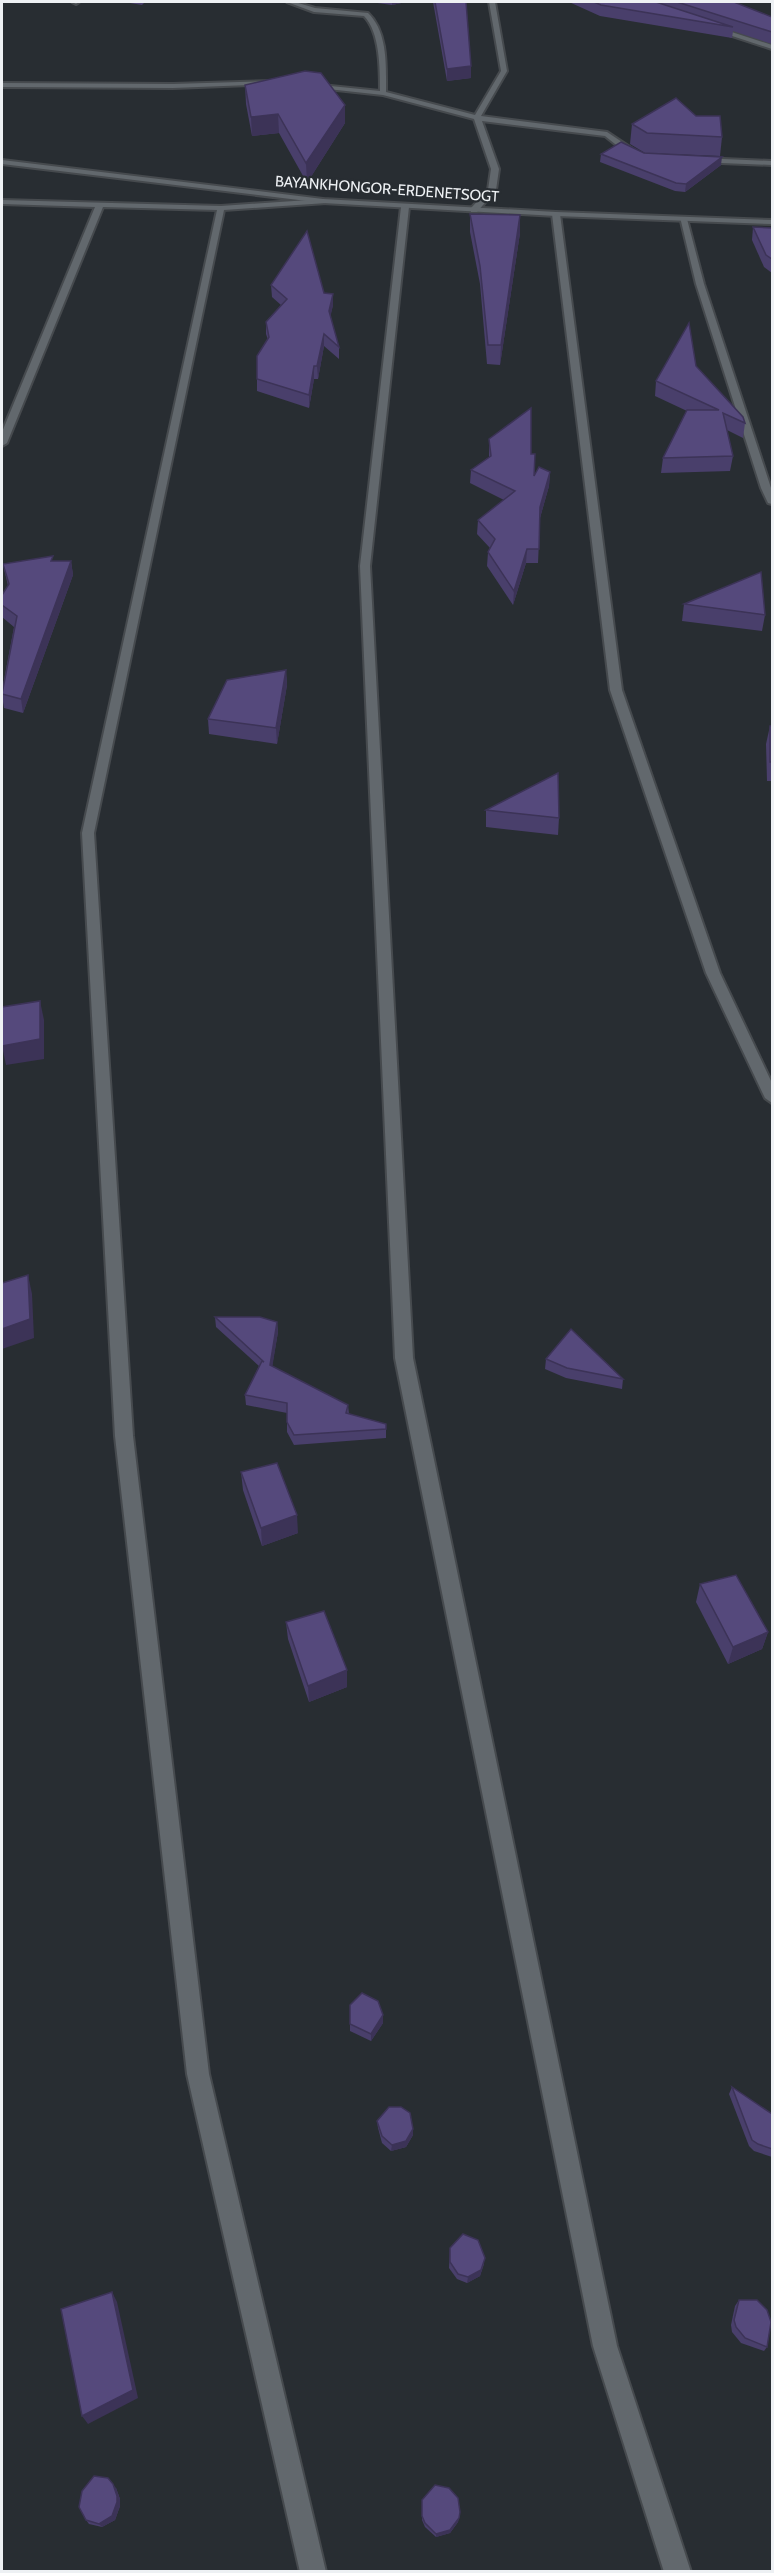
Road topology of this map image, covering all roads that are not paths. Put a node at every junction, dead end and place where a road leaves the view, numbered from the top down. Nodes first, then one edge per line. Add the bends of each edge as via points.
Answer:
1 (290, 2) edge
2 (492, 2) edge
3 (705, 26) edge
4 (772, 47) edge
5 (285, 83) edge
6 (2, 85) edge
7 (306, 85) edge
8 (383, 93) junction
9 (477, 118) junction
10 (643, 157) edge
11 (690, 160) edge
12 (2, 162) edge
13 (772, 163) edge
14 (323, 201) junction
15 (2, 202) edge
16 (100, 204) junction
17 (405, 207) junction
18 (221, 208) junction
19 (474, 210) junction
20 (556, 214) junction
21 (683, 219) junction
22 (772, 222) edge
23 (2, 443) edge
24 (772, 501) edge
25 (772, 1098) edge
26 (313, 2571) edge
27 (678, 2571) edge

1 - 8 street via 314,10 366,14 372,20 383,57
2 - 9 street via 504,70
3 - 4 street
5 - 6 street
7 - 8 street
8 - 9 street
9 - 10 street via 607,134 630,153
9 - 19 street via 495,169 492,190
11 - 13 street
12 - 14 street, BAYANKHONGOR-ERDENETSOGT
14 - 17 street, BAYANKHONGOR-ERDENETSOGT
14 - 18 street
15 - 16 street
16 - 18 street
16 - 23 street
17 - 19 street, BAYANKHONGOR-ERDENETSOGT
17 - 27 street via 365,566 404,1358 605,2346
18 - 26 street via 88,833 124,1436 198,2074
19 - 20 street, BAYANKHONGOR-ERDENETSOGT
20 - 21 street, BAYANKHONGOR-ERDENETSOGT
20 - 25 street via 616,690 712,973
21 - 22 street, BAYANKHONGOR-ERDENETSOGT
21 - 24 street via 700,284

